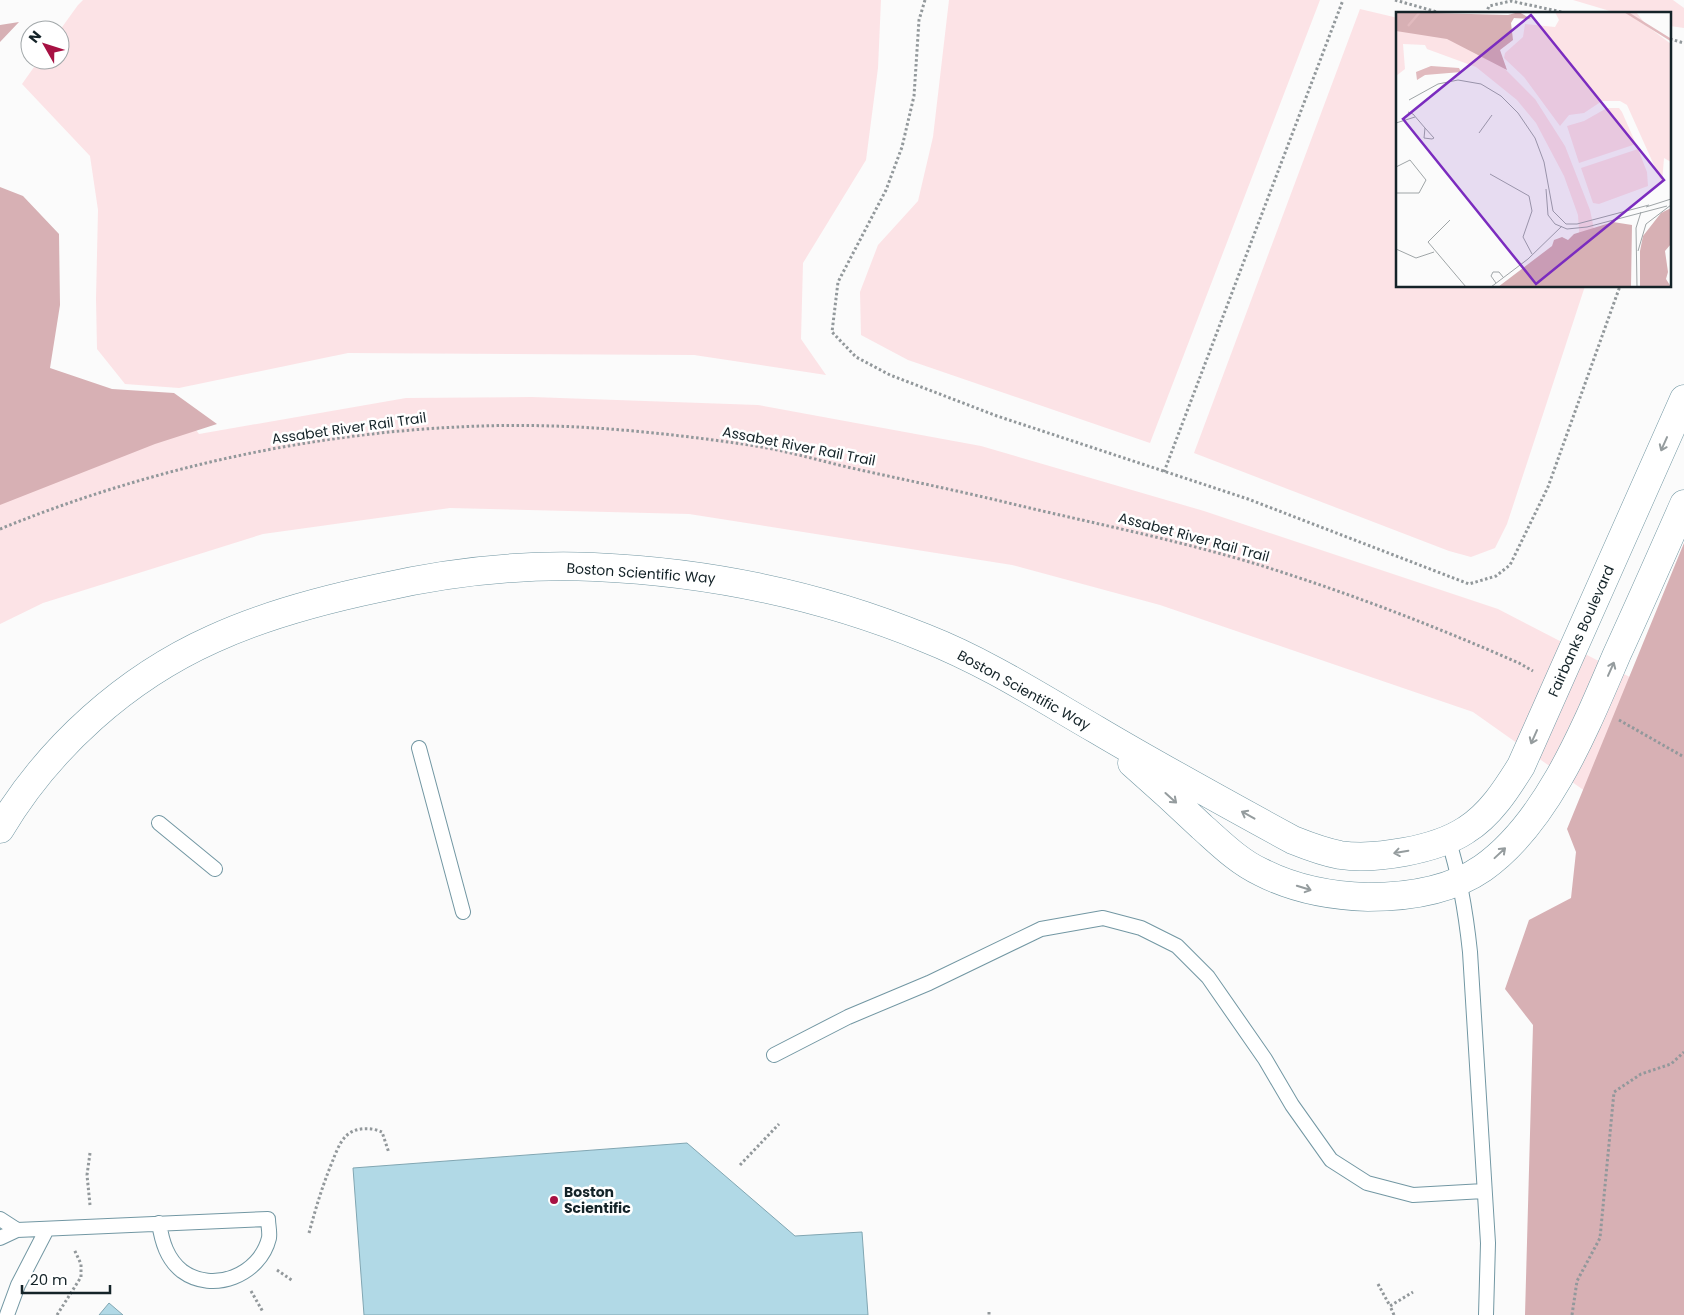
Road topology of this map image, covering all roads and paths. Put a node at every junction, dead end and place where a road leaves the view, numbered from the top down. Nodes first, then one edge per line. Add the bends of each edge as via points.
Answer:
1 (925, 0) edge
2 (1343, 0) edge
3 (1395, 0) edge
4 (1437, 12) edge
5 (1487, 12) edge
6 (1562, 12) edge
7 (1619, 288) edge
8 (1684, 399) edge
9 (1164, 472) junction
10 (1684, 504) edge
11 (0, 529) edge
12 (1519, 663) dead end
13 (1096, 730) junction
14 (419, 748) dead end
15 (159, 823) dead end
16 (0, 829) edge
17 (1448, 839) junction
18 (215, 868) dead end
19 (1460, 881) junction
20 (463, 912) dead end
21 (1684, 1052) edge
22 (774, 1055) dead end
23 (779, 1124) dead end
24 (90, 1152) dead end
25 (389, 1153) dead end
26 (740, 1165) dead end
27 (1484, 1191) junction
28 (90, 1205) dead end
29 (0, 1219) edge
30 (159, 1223) junction
31 (46, 1229) junction
32 (17, 1230) junction
33 (309, 1233) dead end
34 (0, 1238) edge
35 (73, 1246) dead end
36 (1378, 1284) dead end
37 (1413, 1292) dead end
38 (1390, 1306) junction
39 (7, 1315) edge
40 (57, 1315) edge
41 (1394, 1315) edge
42 (1486, 1315) edge
43 (1572, 1315) edge

1 - 9 path via 919,20 914,96 902,147 886,190 838,282 832,332 856,357 890,375 997,416
2 - 9 path
3 - 4 path
5 - 6 path via 1489,6 1511,1
7 - 9 path via 1548,487 1510,565 1496,576 1469,584 1248,499
8 -> 17 street, Fairbanks Boulevard via 1521,766 1482,818
19 -> 10 street via 1482,869 1516,838 1563,771
11 - 12 path, Assabet River Rail Trail via 66,504 166,473 324,440 380,432 484,426 643,432 753,446 1217,553 1377,605
13 - 16 street, Boston Scientific Way via 967,656 834,605 724,580 662,572 594,567 480,571 415,580 292,610 253,622 180,656 99,712 35,777
17 -> 13 street, Boston Scientific Way via 1424,847 1362,857 1317,850 1263,824
13 -> 19 street, Boston Scientific Way via 1236,856 1260,872 1318,892 1351,897 1410,895
14 - 20 lane
15 - 18 lane
17 - 19 lane
19 - 27 lane via 1470,952
21 - 43 path via 1671,1064 1641,1074 1614,1092 1600,1238 1577,1281
22 - 27 lane via 848,1017 929,983 1041,929 1103,918 1142,928 1177,946 1208,977 1331,1160 1367,1183 1413,1195
23 - 26 path
24 - 28 path via 87,1175
25 - 33 path via 382,1132 373,1128 346,1136 321,1187
27 - 42 lane via 1488,1243
29 - 32 lane
30 - 30 lane via 162,1242 170,1258 183,1271 199,1279 217,1281 235,1277 250,1268 262,1254 269,1237 268,1219
30 - 31 lane
31 - 32 lane
31 - 39 lane
32 - 34 lane
35 - 40 path via 81,1264 81,1277
36 - 38 path
37 - 38 path
38 - 41 path

